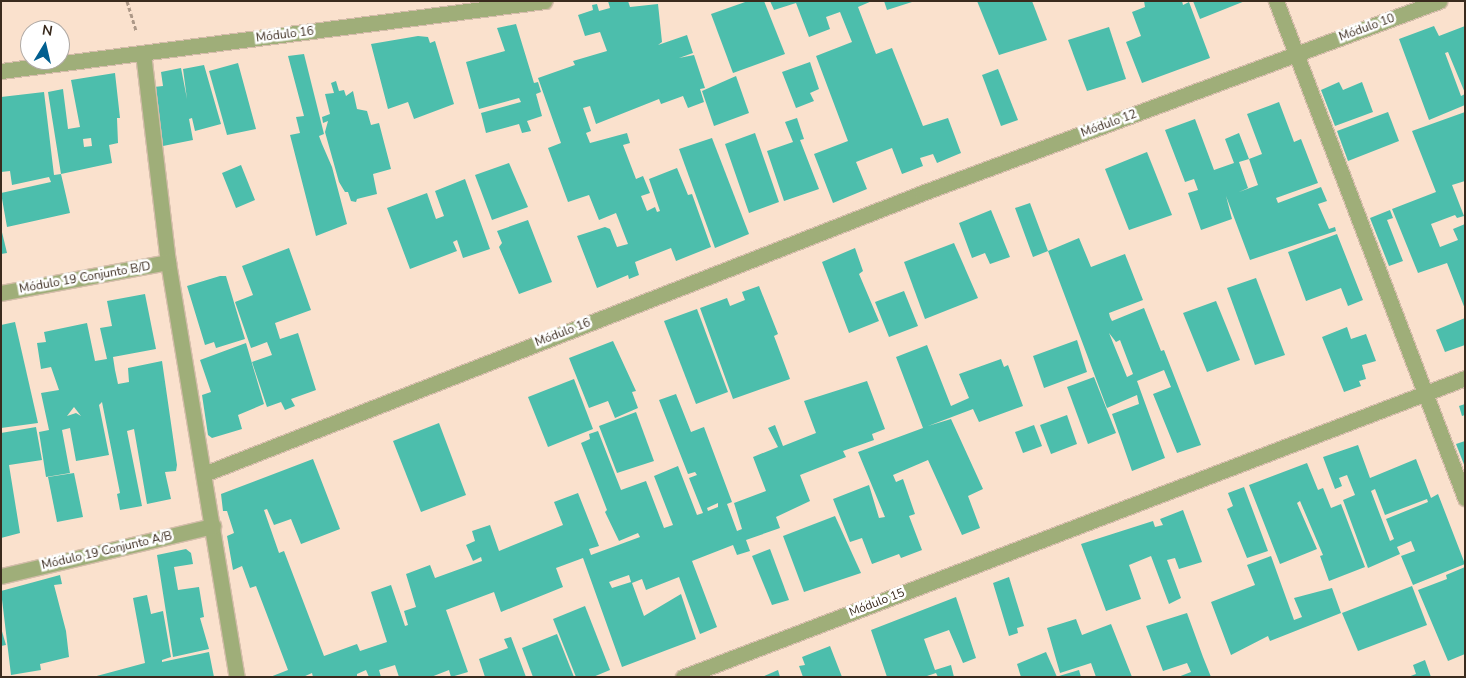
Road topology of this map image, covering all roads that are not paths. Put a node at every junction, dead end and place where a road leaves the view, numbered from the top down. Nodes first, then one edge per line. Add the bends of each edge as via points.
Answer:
1 (545, 1) edge
2 (1276, 1) edge
3 (1439, 1) edge
4 (143, 53) junction
5 (1295, 54) junction
6 (1, 71) edge
7 (922, 193) joint
8 (168, 262) junction
9 (1, 293) edge
10 (1465, 378) edge
11 (1425, 394) junction
12 (204, 474) junction
13 (1465, 498) edge
14 (213, 526) junction
15 (1, 576) edge
16 (237, 677) edge
17 (683, 677) edge

1 - 4 street, Módulo 16
2 - 5 street
3 - 5 street, Módulo 10
4 - 6 street, Módulo 16
4 - 8 street
5 - 7 street, Módulo 12
5 - 11 street
7 - 12 street, Módulo 16
8 - 9 street, Módulo 19 Conjunto B/D
8 - 12 street
10 - 11 street
11 - 13 street
11 - 17 street, Módulo 15
12 - 14 street
14 - 15 street, Módulo 19 Conjunto A/B
14 - 16 street

